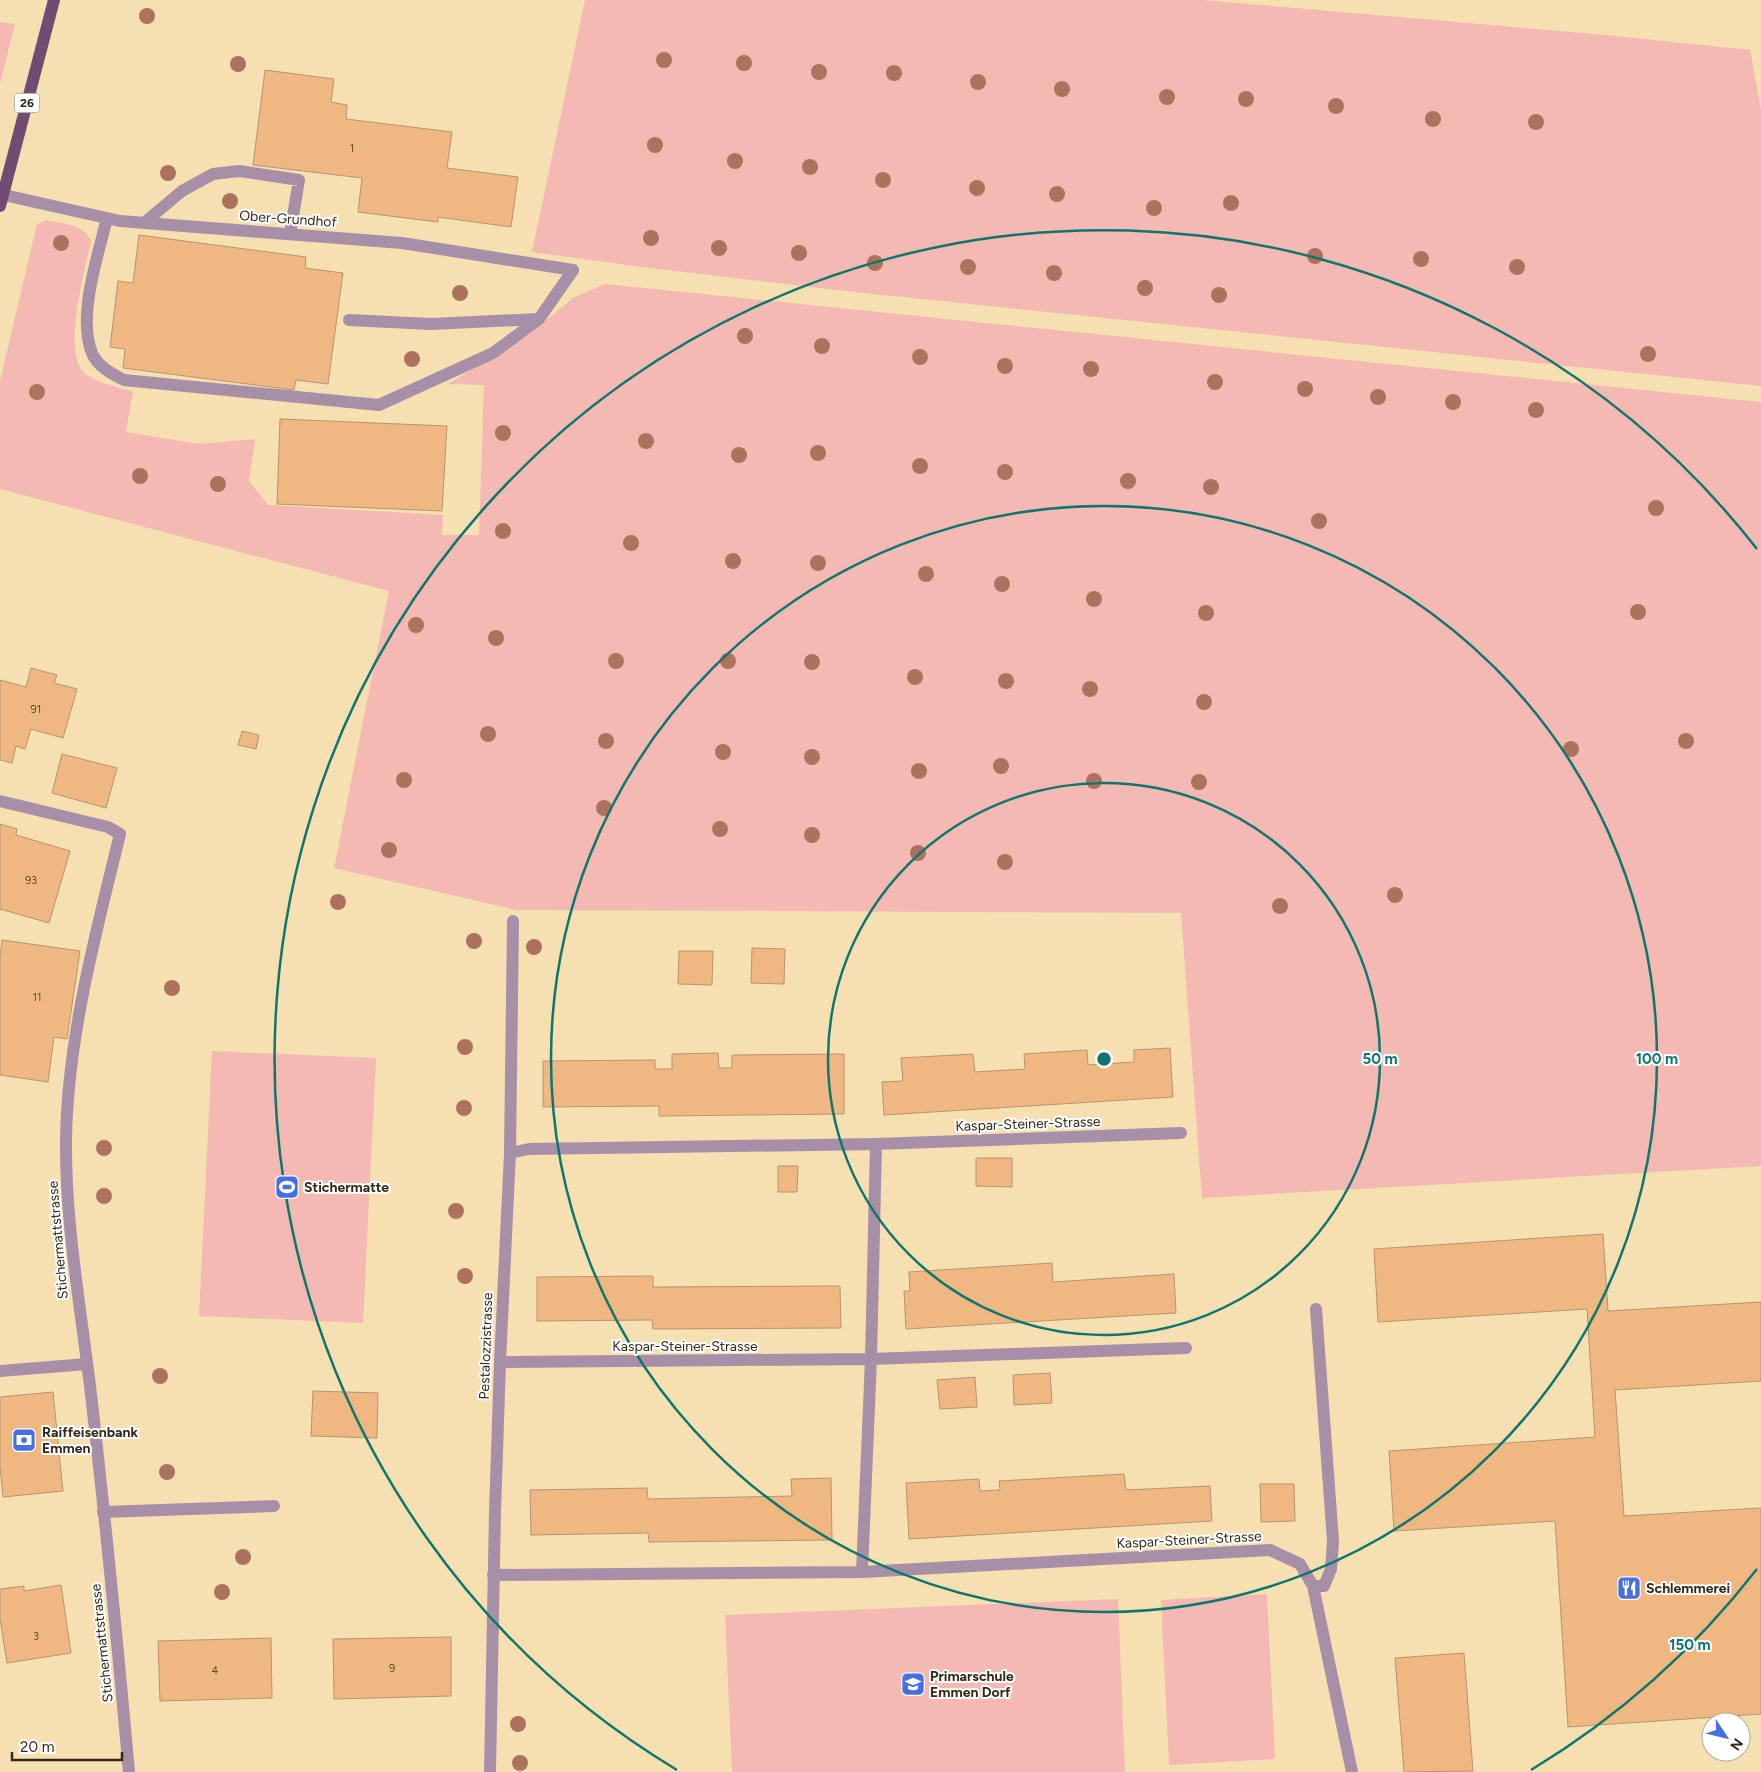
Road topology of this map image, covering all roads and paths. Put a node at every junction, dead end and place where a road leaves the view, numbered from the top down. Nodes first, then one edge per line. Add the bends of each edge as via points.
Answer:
1 (54, 0) edge
2 (1, 197) edge
3 (106, 218) junction
4 (144, 223) junction
5 (290, 234) junction
6 (539, 319) junction
7 (349, 320) dead end
8 (0, 801) edge
9 (513, 921) dead end
10 (1181, 1133) dead end
11 (876, 1144) junction
12 (510, 1153) junction
13 (1316, 1309) dead end
14 (1186, 1348) dead end
15 (870, 1359) junction
16 (500, 1362) junction
17 (87, 1364) junction
18 (0, 1372) edge
19 (274, 1506) dead end
20 (103, 1512) junction
21 (862, 1572) junction
22 (493, 1575) junction
23 (1313, 1586) junction
24 (130, 1772) edge
25 (490, 1772) edge
26 (1352, 1772) edge

1 - 2 main road, 26
2 - 3 street, Ober-Grundhof
3 - 4 street, Ober-Grundhof
3 - 6 street via 88,298 87,333 92,355 106,370 124,380 379,404 493,353
4 - 5 street, Ober-Grundhof
4 - 5 street via 182,192 213,174 239,171 298,180
5 - 6 street, Ober-Grundhof via 402,242 573,270
6 - 7 street via 430,324
8 - 17 street, Stichermattstrasse via 108,827 120,834 90,958 72,1068 66,1137 68,1212
9 - 12 street, Pestalozzistrasse
10 - 11 street, Kaspar-Steiner-Strasse
11 - 12 street, Kaspar-Steiner-Strasse via 538,1149
11 - 15 street
12 - 16 street, Pestalozzistrasse
13 - 23 street via 1333,1540 1331,1569 1324,1586
14 - 15 street, Kaspar-Steiner-Strasse
15 - 16 street, Kaspar-Steiner-Strasse
15 - 21 street
16 - 22 street, Pestalozzistrasse
17 - 18 street
17 - 20 street, Stichermattstrasse
19 - 20 street
20 - 24 street, Stichermattstrasse
21 - 22 street, Kaspar-Steiner-Strasse
21 - 23 street, Kaspar-Steiner-Strasse via 1270,1550 1300,1564
22 - 25 street, Pestalozzistrasse
23 - 26 street, Kaspar-Steiner-Strasse

